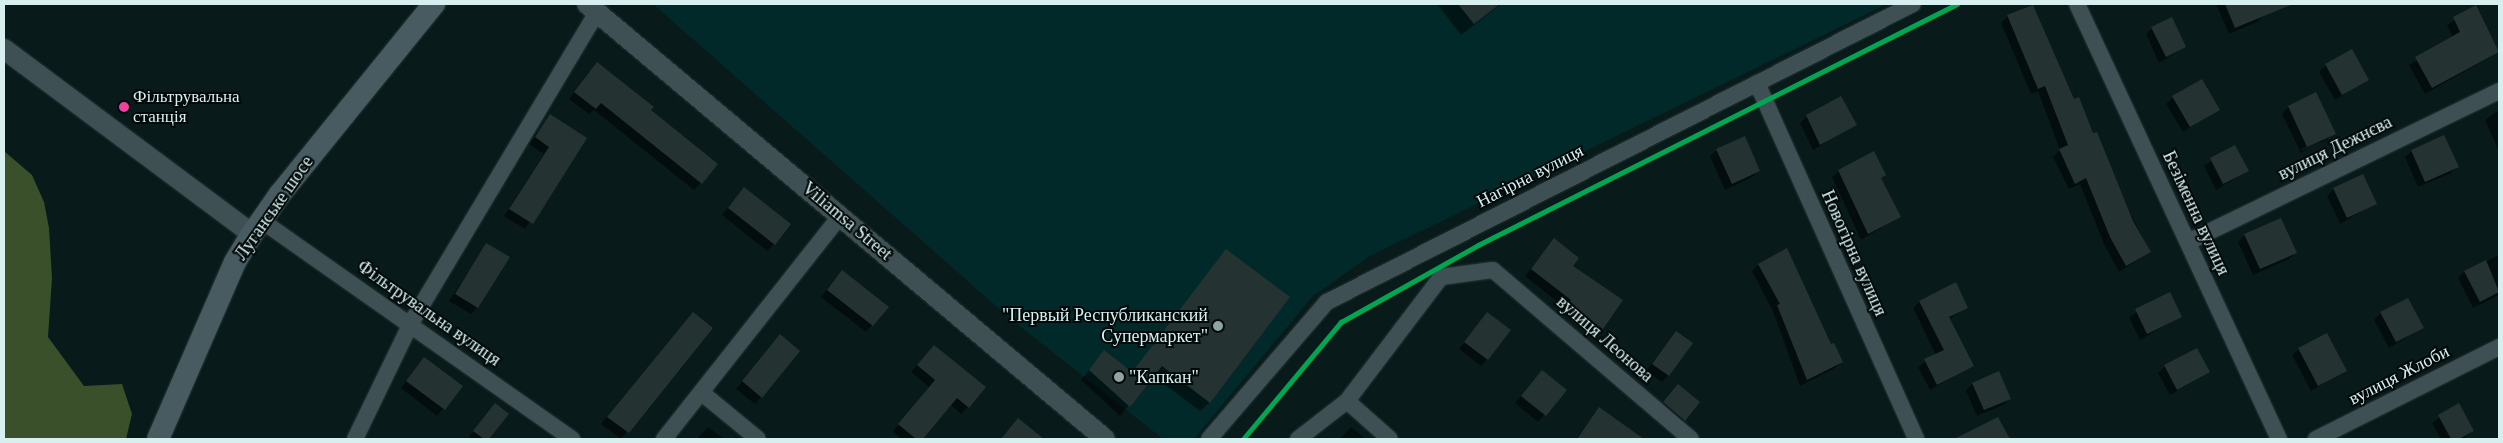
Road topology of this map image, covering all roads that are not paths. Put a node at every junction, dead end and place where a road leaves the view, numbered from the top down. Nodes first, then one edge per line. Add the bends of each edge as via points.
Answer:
1 (434, 4) edge
2 (1913, 4) edge
3 (2077, 4) edge
4 (592, 8) edge
5 (4, 49) edge
6 (1757, 83) junction
7 (2499, 91) edge
8 (841, 215) junction
9 (257, 227) junction
10 (2188, 242) junction
11 (411, 323) junction
12 (2499, 347) edge
13 (702, 393) junction
14 (1347, 402) junction
15 (158, 439) edge
16 (355, 439) edge
17 (572, 439) edge
18 (664, 439) edge
19 (758, 439) edge
20 (1105, 439) edge
21 (1210, 439) edge
22 (1298, 439) edge
23 (1390, 439) edge
24 (1691, 439) edge
25 (1916, 439) edge
26 (2279, 439) edge
27 (2316, 439) edge

1 - 9 main road, Луганське шосе
2 - 6 street, Нагірна вулиця
3 - 10 street, Безіменна вулиця
4 - 8 street, Viliamsa Street
4 - 11 street
5 - 9 street
6 - 21 street, Нагірна вулиця via 1327,302
6 - 25 street, Новогірна вулиця
7 - 10 street, вулиця Дежнєва
8 - 13 street
8 - 20 street, Viliamsa Street
9 - 11 street, Фільтрувальна вулиця
9 - 15 main road, Луганське шосе via 235,262
10 - 26 street, Безіменна вулиця
11 - 16 street
11 - 17 street, Фільтрувальна вулиця
12 - 27 street, вулиця Жлоби
13 - 18 street
13 - 19 street
14 - 22 street
14 - 23 street
14 - 24 street, вулиця Леонова via 1441,277 1493,270

